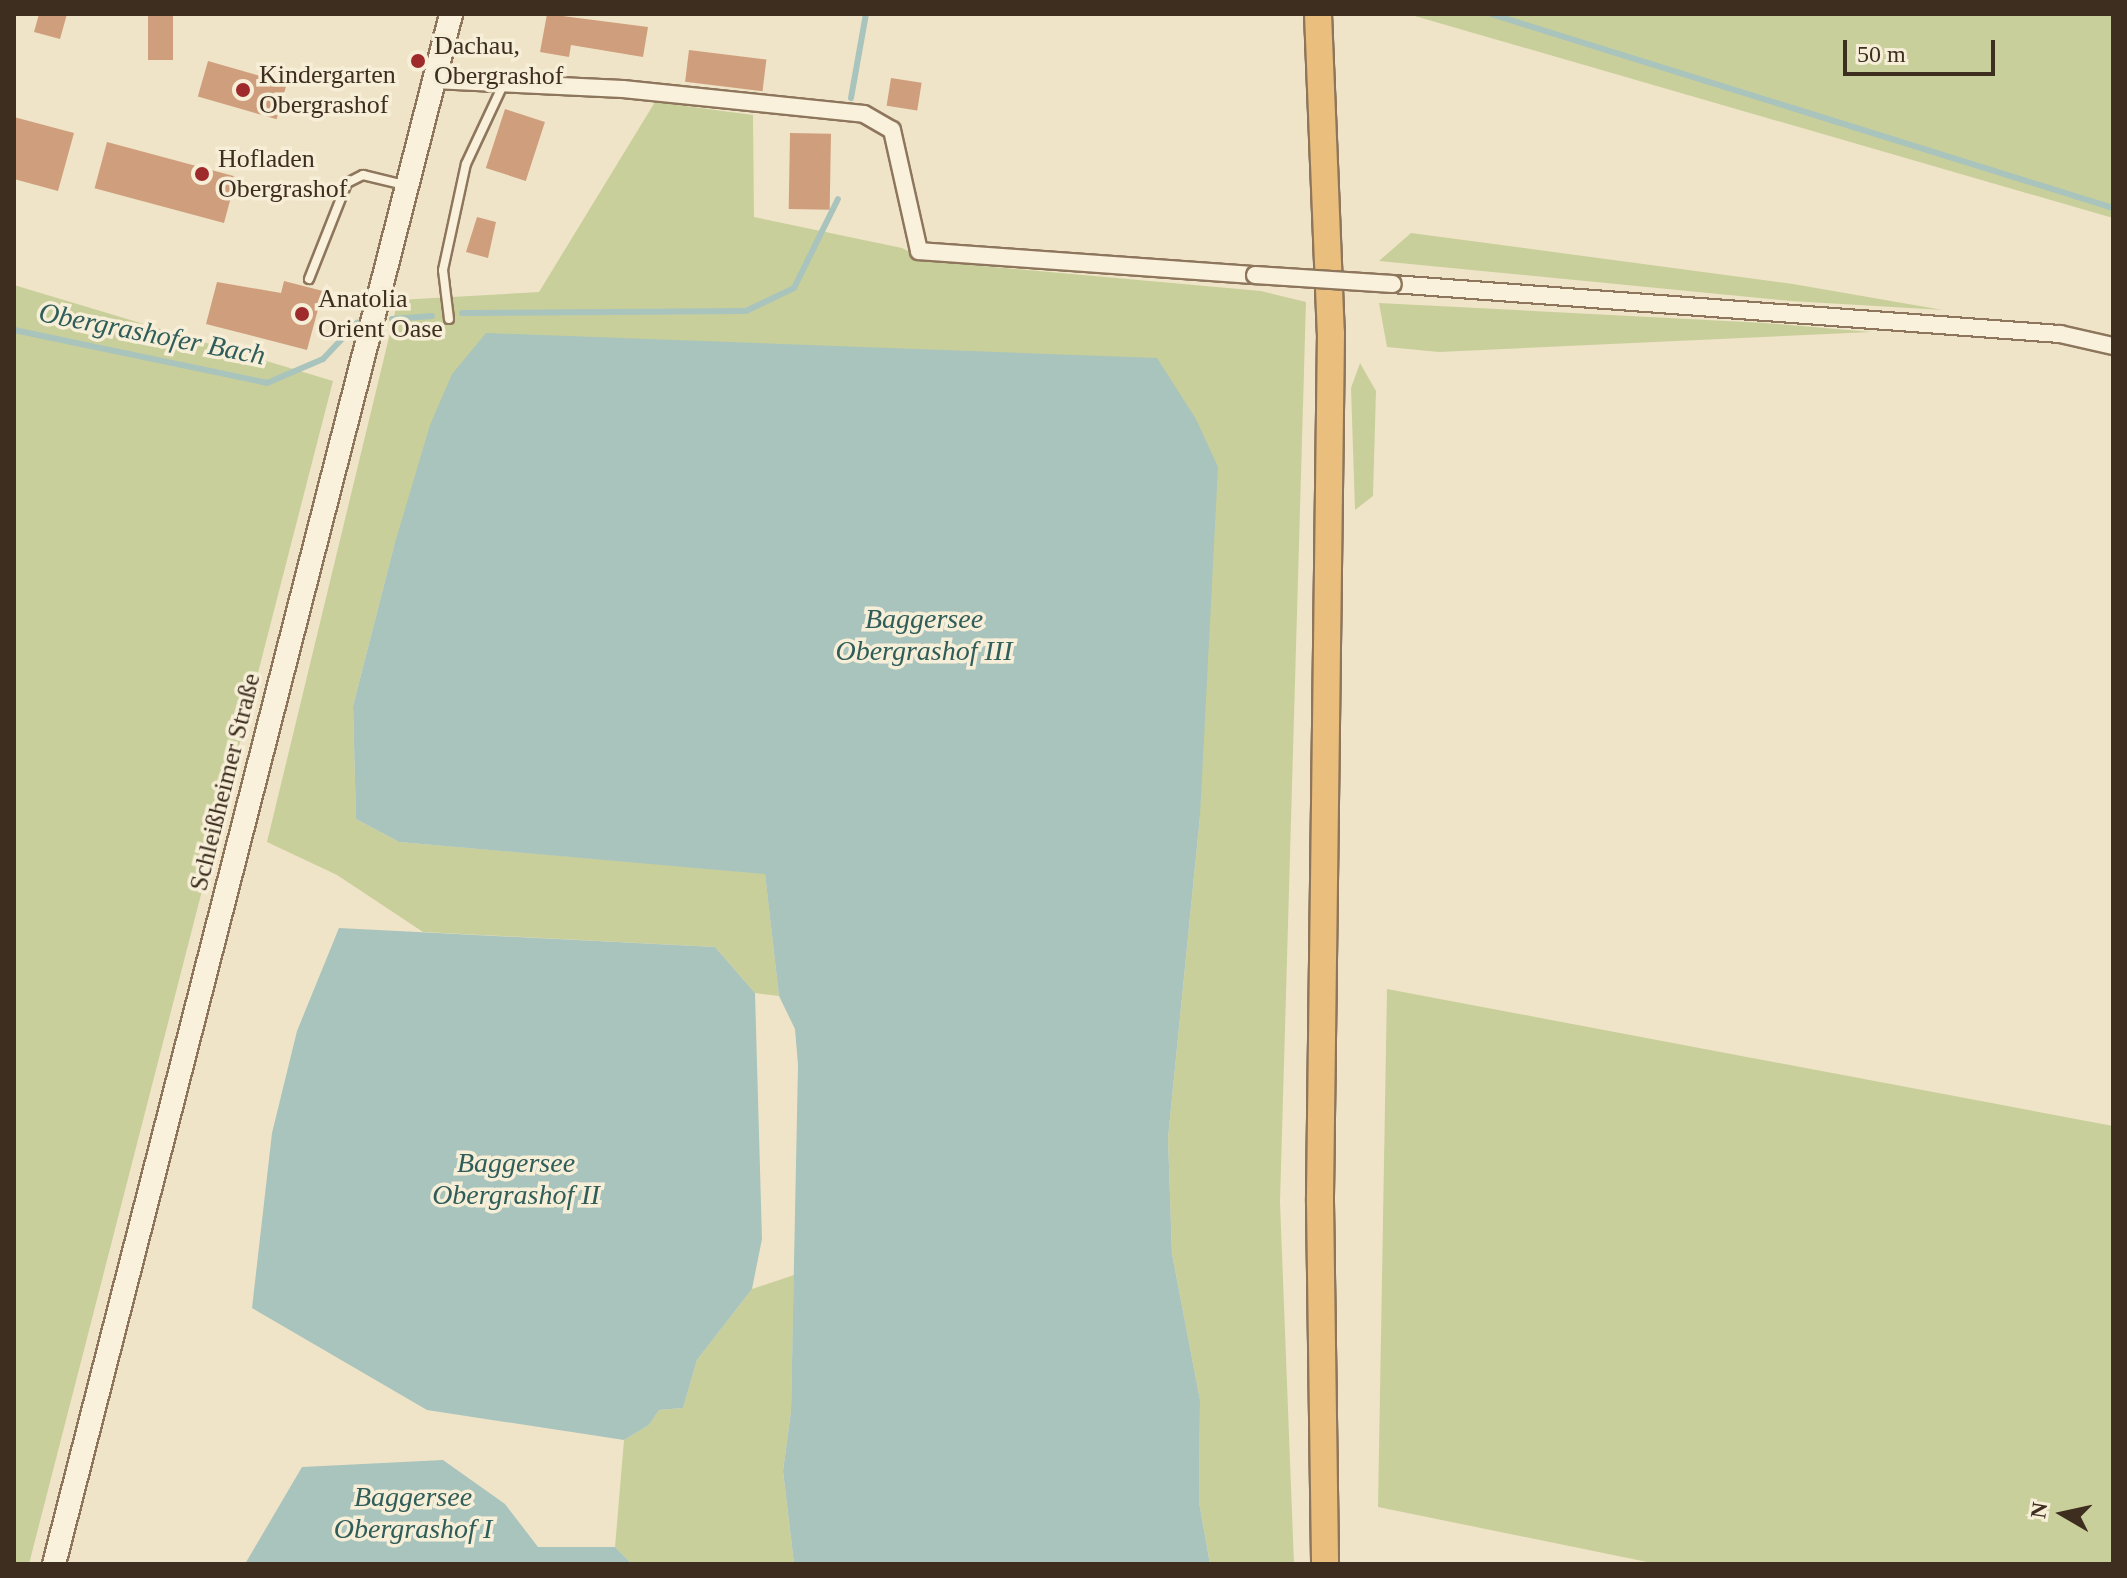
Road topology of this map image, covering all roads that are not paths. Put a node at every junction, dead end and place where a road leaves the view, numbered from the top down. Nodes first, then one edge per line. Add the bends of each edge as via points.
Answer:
1 (451, 14) edge
2 (1318, 14) edge
3 (434, 80) junction
4 (505, 80) junction
5 (408, 186) junction
6 (309, 279) dead end
7 (449, 319) dead end
8 (2113, 346) edge
9 (54, 1564) edge
10 (1325, 1564) edge

1 - 3 main road, Schleißheimer Straße
2 - 10 highway via 1331,333 1320,1202
3 - 4 street
3 - 5 main road, Schleißheimer Straße
4 - 7 lane via 466,164 443,270
4 - 8 street, bridge via 864,114 892,130 919,251 929,254 2060,334
5 - 6 lane via 363,175 347,183
5 - 9 main road, Schleißheimer Straße

